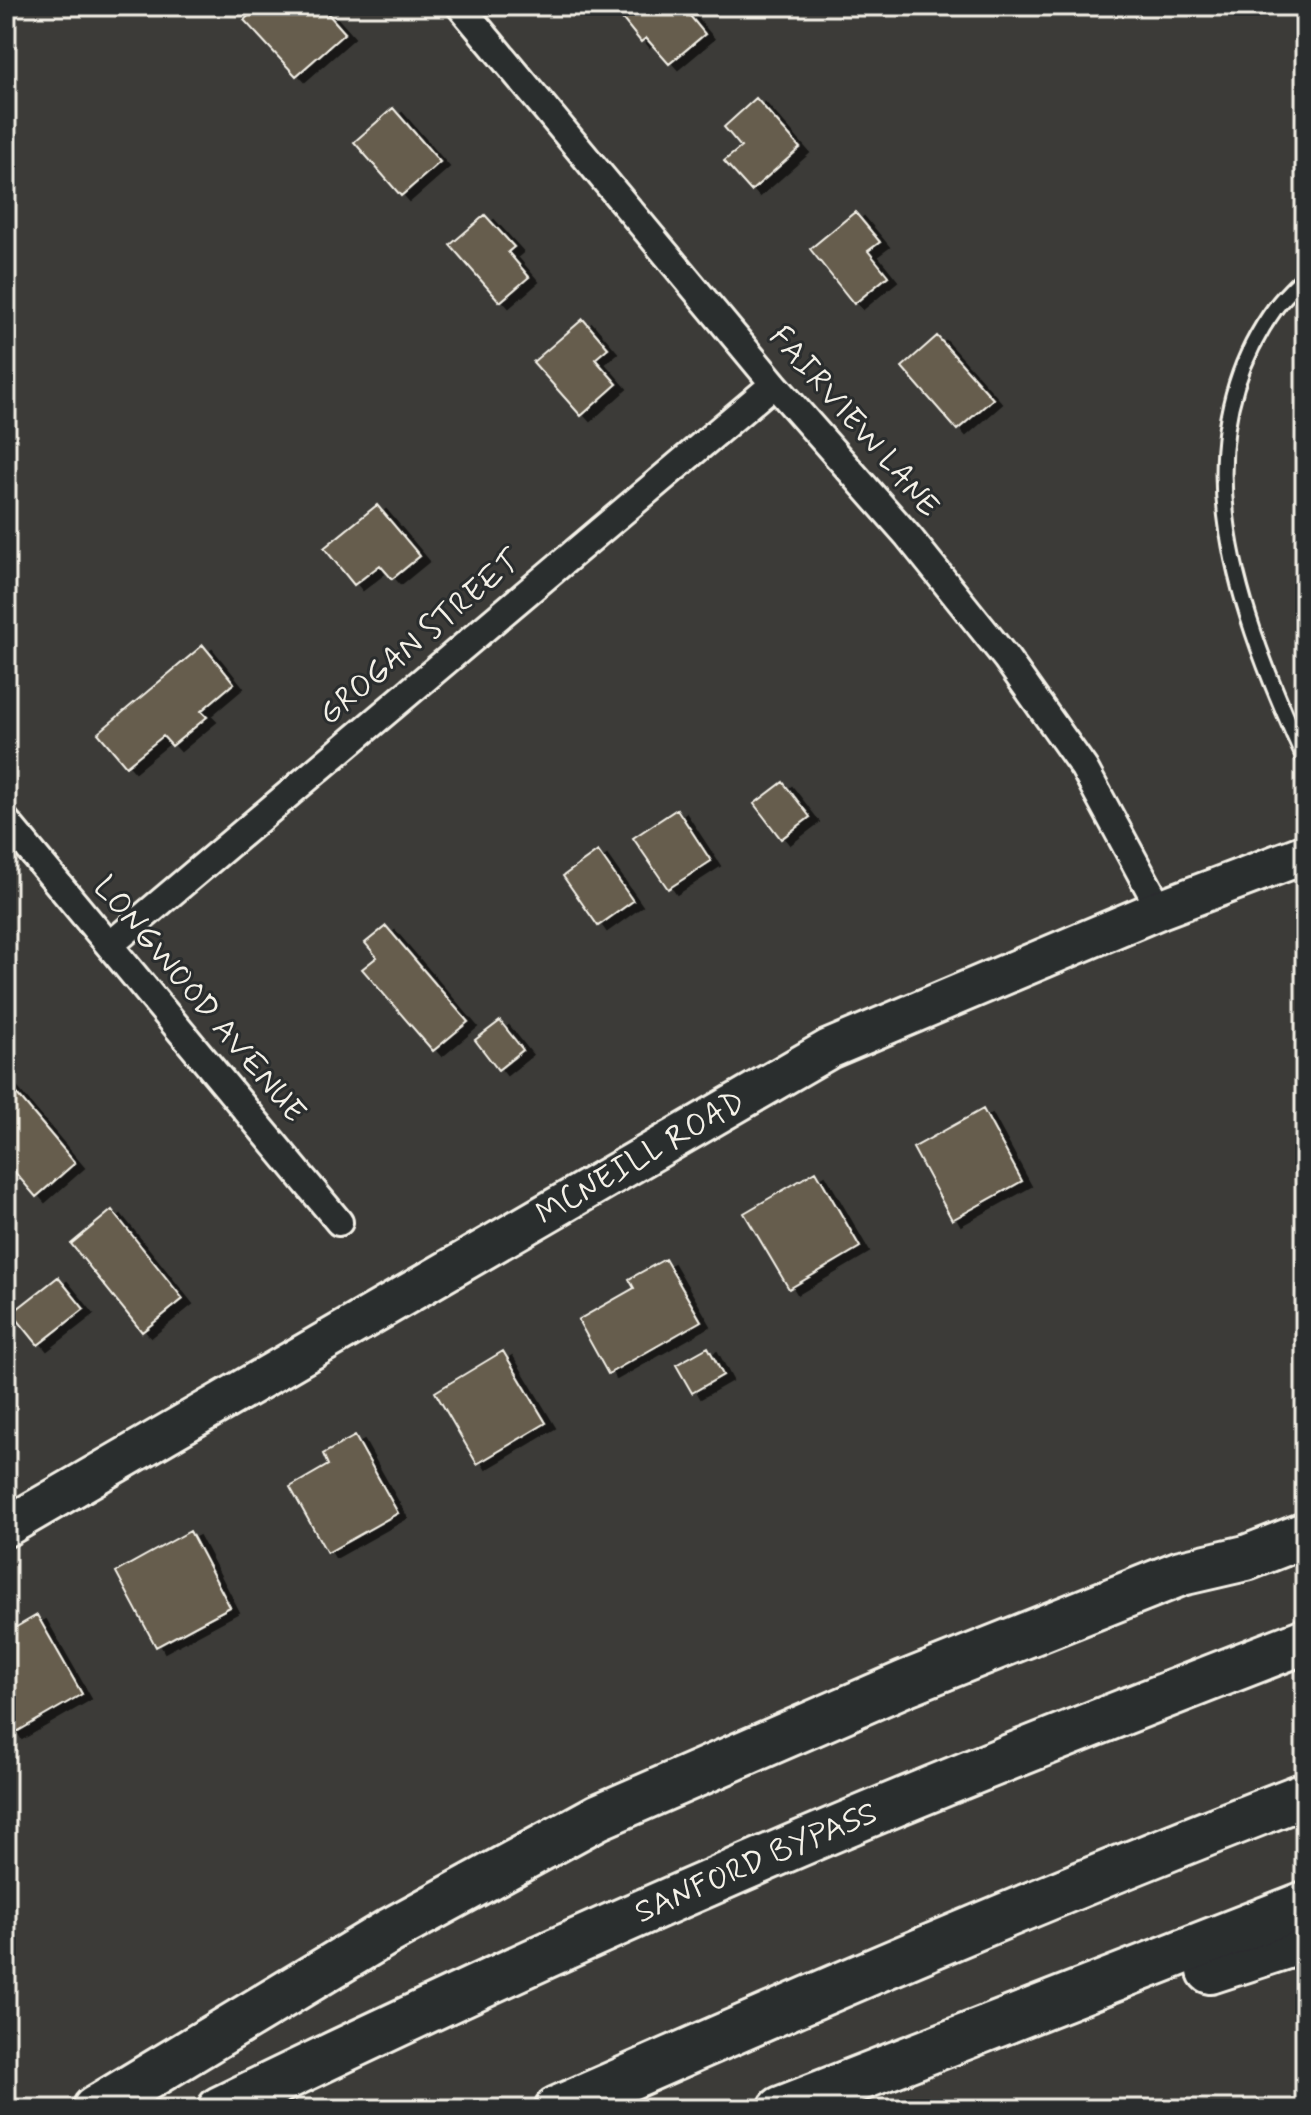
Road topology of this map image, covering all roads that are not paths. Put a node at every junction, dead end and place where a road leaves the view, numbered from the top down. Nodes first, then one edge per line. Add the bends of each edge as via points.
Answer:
1 (460, 6) edge
2 (1305, 276) edge
3 (774, 384) junction
4 (1305, 759) edge
5 (6, 821) edge
6 (1305, 854) edge
7 (1160, 909) junction
8 (110, 945) junction
9 (339, 1222) dead end
10 (1305, 1511) edge
11 (6, 1527) edge
12 (1305, 1535) edge
13 (1181, 1573) junction
14 (1305, 1641) edge
15 (1305, 1795) edge
16 (1305, 1904) edge
17 (1305, 1940) edge
18 (958, 2041) junction
19 (95, 2109) edge
20 (220, 2109) edge
21 (557, 2109) edge
22 (781, 2109) edge

1 - 3 street, FAIRVIEW LANE
2 - 4 lane via 1276,306 1252,346 1226,429 1222,484 1248,615
3 - 7 street, FAIRVIEW LANE via 908,536 1006,658 1084,768
3 - 8 street, GROGAN STREET
5 - 8 street, LONGWOOD AVENUE
6 - 7 street, MCNEILL ROAD
7 - 11 street, MCNEILL ROAD via 829,1049
8 - 9 street, LONGWOOD AVENUE
10 - 13 highway via 1238,1539
12 - 13 highway via 1246,1558
13 - 19 highway via 906,1683 598,1817 388,1932
14 - 20 highway, SANFORD BYPASS via 707,1883
15 - 21 highway via 800,2002
16 - 18 highway
17 - 18 highway via 1014,2034
18 - 22 highway

